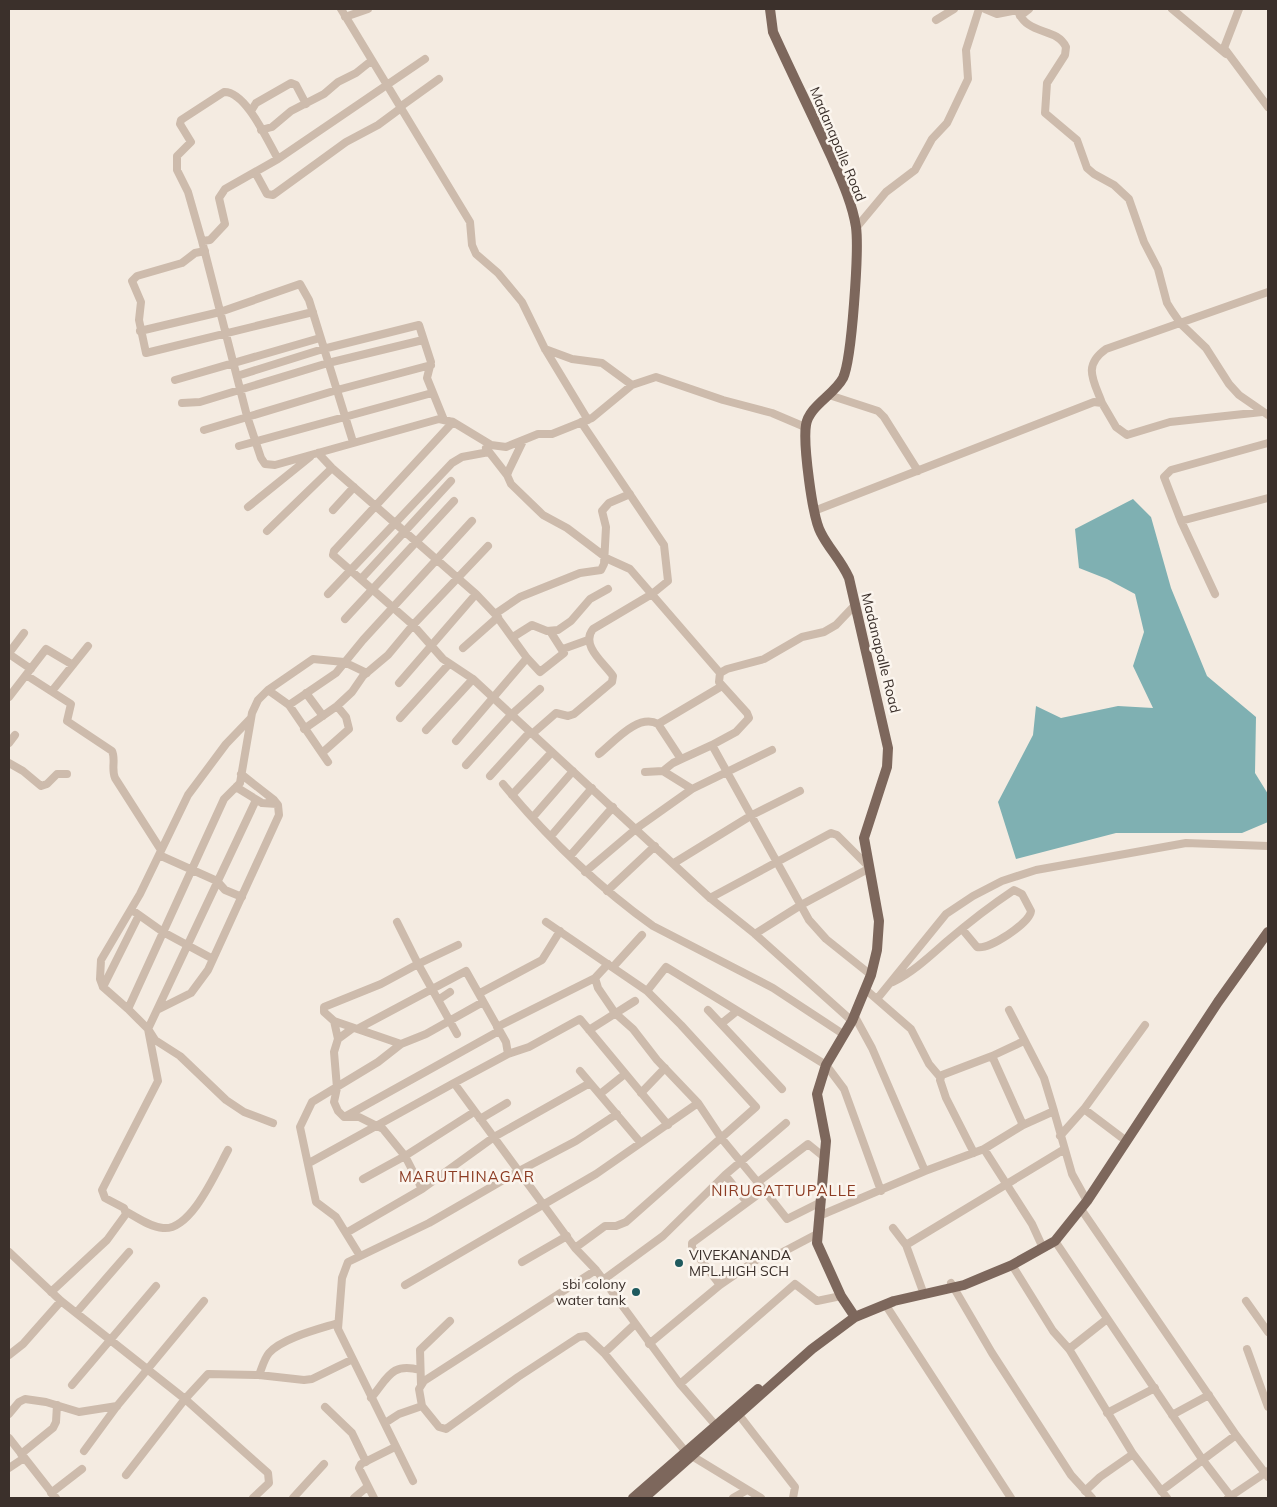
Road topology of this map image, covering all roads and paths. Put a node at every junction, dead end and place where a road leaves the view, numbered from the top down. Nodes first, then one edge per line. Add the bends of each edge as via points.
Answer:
1 (341, 9) edge
2 (368, 9) edge
3 (770, 9) edge
4 (954, 9) edge
5 (979, 9) edge
6 (985, 9) edge
7 (1029, 9) edge
8 (1172, 9) edge
9 (1239, 9) edge
10 (1018, 12) edge
11 (345, 17) junction
12 (936, 20) dead end
13 (1226, 54) junction
14 (425, 59) dead end
15 (371, 61) junction
16 (439, 80) dead end
17 (387, 86) junction
18 (306, 104) junction
19 (401, 107) junction
20 (1268, 107) edge
21 (251, 112) junction
22 (262, 130) junction
23 (278, 159) junction
24 (255, 172) junction
25 (856, 228) junction
26 (202, 242) junction
27 (205, 251) junction
28 (1268, 292) edge
29 (220, 312) junction
30 (313, 312) junction
31 (1181, 324) junction
32 (140, 331) junction
33 (226, 335) junction
34 (320, 338) junction
35 (423, 340) junction
36 (323, 349) junction
37 (545, 349) junction
38 (234, 363) junction
39 (328, 363) junction
40 (431, 365) junction
41 (237, 376) junction
42 (175, 380) dead end
43 (632, 385) junction
44 (240, 389) junction
45 (337, 390) junction
46 (432, 393) junction
47 (829, 395) junction
48 (182, 403) dead end
49 (1102, 403) junction
50 (1265, 414) edge
51 (247, 416) junction
52 (345, 416) junction
53 (444, 420) junction
54 (585, 421) junction
55 (453, 422) junction
56 (805, 427) junction
57 (204, 430) dead end
58 (477, 437) junction
59 (255, 440) junction
60 (523, 441) junction
61 (353, 442) junction
62 (1268, 443) edge
63 (239, 446) dead end
64 (489, 452) junction
65 (316, 453) junction
66 (332, 468) junction
67 (918, 471) junction
68 (507, 475) junction
69 (451, 481) dead end
70 (354, 487) junction
71 (630, 494) junction
72 (1268, 498) edge
73 (454, 501) dead end
74 (376, 505) junction
75 (248, 507) dead end
76 (333, 510) dead end
77 (814, 511) junction
78 (472, 521) dead end
79 (1181, 521) junction
80 (396, 523) junction
81 (267, 531) dead end
82 (405, 532) junction
83 (416, 542) junction
84 (488, 546) dead end
85 (604, 556) junction
86 (437, 559) junction
87 (351, 572) junction
88 (457, 577) junction
89 (361, 579) junction
90 (608, 589) dead end
91 (372, 591) junction
92 (328, 594) dead end
93 (476, 594) junction
94 (652, 594) junction
95 (1215, 594) dead end
96 (855, 605) junction
97 (392, 607) junction
98 (496, 615) junction
99 (346, 619) dead end
100 (413, 625) junction
101 (550, 631) junction
102 (24, 633) dead end
103 (514, 637) junction
104 (588, 640) junction
105 (432, 645) junction
106 (88, 646) dead end
107 (463, 648) dead end
108 (563, 649) junction
109 (9, 653) edge
110 (527, 658) junction
111 (344, 662) junction
112 (449, 664) junction
113 (73, 665) junction
114 (28, 672) junction
115 (367, 673) junction
116 (720, 673) junction
117 (473, 679) junction
118 (399, 683) dead end
119 (722, 686) junction
120 (540, 689) dead end
121 (268, 690) junction
122 (52, 691) junction
123 (306, 694) junction
124 (9, 697) edge
125 (494, 698) junction
126 (289, 705) junction
127 (337, 706) junction
128 (511, 715) junction
129 (323, 716) junction
130 (251, 718) junction
131 (400, 718) dead end
132 (658, 724) junction
133 (304, 729) junction
134 (426, 730) dead end
135 (531, 733) junction
136 (15, 735) dead end
137 (456, 741) dead end
138 (9, 743) edge
139 (712, 745) junction
140 (772, 750) dead end
141 (552, 752) junction
142 (322, 753) junction
143 (600, 754) dead end
144 (681, 760) junction
145 (328, 762) dead end
146 (9, 763) edge
147 (466, 765) dead end
148 (573, 771) junction
149 (663, 771) junction
150 (728, 771) junction
151 (645, 772) dead end
152 (68, 774) dead end
153 (241, 774) junction
154 (490, 776) dead end
155 (503, 784) dead end
156 (236, 787) junction
157 (592, 788) junction
158 (692, 790) junction
159 (800, 791) dead end
160 (512, 795) junction
161 (256, 800) junction
162 (277, 804) junction
163 (613, 807) junction
164 (752, 816) junction
165 (533, 817) junction
166 (637, 828) junction
167 (551, 836) junction
168 (655, 846) junction
169 (1268, 846) edge
170 (160, 852) junction
171 (570, 856) junction
172 (776, 862) junction
173 (674, 863) junction
174 (868, 867) junction
175 (193, 870) junction
176 (585, 872) junction
177 (217, 881) junction
178 (607, 891) junction
179 (242, 897) junction
180 (710, 898) junction
181 (801, 905) junction
182 (135, 912) junction
183 (397, 922) dead end
184 (546, 922) dead end
185 (962, 929) junction
186 (560, 931) junction
187 (163, 932) junction
188 (1268, 932) edge
189 (755, 934) junction
190 (642, 935) dead end
191 (186, 945) junction
192 (458, 945) dead end
193 (213, 959) junction
194 (418, 964) junction
195 (610, 965) junction
196 (871, 975) junction
197 (595, 978) junction
198 (891, 983) junction
199 (102, 987) junction
200 (432, 989) junction
201 (865, 989) junction
202 (647, 991) junction
203 (450, 992) dead end
204 (480, 993) junction
205 (876, 999) junction
206 (438, 1000) junction
207 (634, 1001) dead end
208 (483, 1002) junction
209 (128, 1009) junction
210 (157, 1010) junction
211 (708, 1010) dead end
212 (1009, 1010) dead end
213 (737, 1011) junction
214 (616, 1013) junction
215 (853, 1018) junction
216 (449, 1019) junction
217 (334, 1021) junction
218 (721, 1024) junction
219 (1145, 1025) dead end
220 (356, 1028) junction
221 (148, 1029) junction
222 (498, 1029) junction
223 (589, 1030) junction
224 (457, 1034) dead end
225 (843, 1034) junction
226 (338, 1039) junction
227 (1024, 1041) junction
228 (401, 1044) junction
229 (508, 1054) junction
230 (992, 1056) junction
231 (826, 1064) junction
232 (665, 1068) junction
233 (580, 1071) dead end
234 (625, 1074) junction
235 (940, 1077) junction
236 (590, 1082) junction
237 (454, 1083) junction
238 (337, 1088) junction
239 (782, 1089) dead end
240 (640, 1093) junction
241 (600, 1094) junction
242 (507, 1103) dead end
243 (698, 1104) junction
244 (1084, 1109) junction
245 (1054, 1111) junction
246 (474, 1112) junction
247 (617, 1114) junction
248 (344, 1117) junction
249 (480, 1119) junction
250 (273, 1123) dead end
251 (786, 1123) dead end
252 (378, 1125) junction
253 (668, 1125) junction
254 (1023, 1125) junction
255 (1060, 1136) junction
256 (494, 1137) junction
257 (722, 1139) junction
258 (1125, 1140) junction
259 (640, 1142) junction
260 (984, 1149) junction
261 (228, 1150) dead end
262 (1064, 1150) junction
263 (974, 1153) junction
264 (405, 1156) junction
265 (824, 1157) junction
266 (740, 1162) junction
267 (308, 1163) junction
268 (519, 1171) junction
269 (925, 1171) junction
270 (725, 1175) junction
271 (363, 1179) dead end
272 (758, 1182) junction
273 (1007, 1186) junction
274 (422, 1189) junction
275 (764, 1190) junction
276 (881, 1191) junction
277 (746, 1201) junction
278 (821, 1202) junction
279 (542, 1203) junction
280 (1084, 1205) junction
281 (127, 1212) junction
282 (819, 1216) junction
283 (894, 1228) dead end
284 (346, 1233) junction
285 (817, 1234) junction
286 (567, 1236) junction
287 (1054, 1241) junction
288 (906, 1245) junction
289 (575, 1248) junction
290 (1043, 1248) junction
291 (9, 1252) edge
292 (129, 1252) dead end
293 (360, 1256) junction
294 (522, 1262) dead end
295 (1012, 1264) junction
296 (596, 1270) junction
297 (603, 1280) junction
298 (405, 1284) dead end
299 (720, 1285) junction
300 (156, 1286) dead end
301 (952, 1286) junction
302 (922, 1289) junction
303 (51, 1292) junction
304 (841, 1296) junction
305 (204, 1300) dead end
306 (61, 1301) junction
307 (1246, 1302) dead end
308 (885, 1304) junction
309 (76, 1313) junction
310 (854, 1315) junction
311 (1107, 1319) junction
312 (450, 1321) dead end
313 (338, 1322) junction
314 (634, 1325) junction
315 (1268, 1332) edge
316 (110, 1339) junction
317 (649, 1344) junction
318 (1069, 1349) junction
319 (1247, 1349) dead end
320 (10, 1353) edge
321 (604, 1353) junction
322 (351, 1360) junction
323 (148, 1368) junction
324 (420, 1370) junction
325 (259, 1375) junction
326 (680, 1384) junction
327 (72, 1385) dead end
328 (421, 1385) junction
329 (1155, 1388) junction
330 (1209, 1395) junction
331 (371, 1398) junction
332 (185, 1399) junction
333 (57, 1405) junction
334 (117, 1406) junction
335 (422, 1406) junction
336 (325, 1407) dead end
337 (1268, 1407) edge
338 (9, 1414) edge
339 (1107, 1414) junction
340 (1172, 1415) junction
341 (738, 1416) junction
342 (385, 1423) junction
343 (719, 1428) junction
344 (1236, 1435) junction
345 (9, 1438) edge
346 (395, 1447) junction
347 (84, 1451) dead end
348 (689, 1454) junction
349 (1133, 1454) junction
350 (23, 1456) junction
351 (1202, 1459) junction
352 (366, 1462) junction
353 (324, 1464) dead end
354 (9, 1468) edge
355 (82, 1469) dead end
356 (1267, 1473) edge
357 (126, 1475) dead end
358 (413, 1481) dead end
359 (368, 1487) junction
360 (747, 1490) junction
361 (1086, 1491) junction
362 (1161, 1491) junction
363 (53, 1496) edge
364 (253, 1498) edge
365 (293, 1498) edge
366 (354, 1498) edge
367 (374, 1498) edge
368 (633, 1498) edge
369 (644, 1498) edge
370 (733, 1498) edge
371 (761, 1498) edge
372 (794, 1498) edge
373 (1011, 1498) edge
374 (1092, 1498) edge
375 (1167, 1498) edge
376 (1230, 1498) edge

1 - 11 street
2 - 11 street
3 - 25 main road, Madanapalle Road via 773,32 838,172
4 - 12 street
5 - 25 street via 966,50 968,79 947,123 932,139 915,170 886,192
6 - 10 street via 997,14
7 - 10 street
8 - 13 street
9 - 13 street via 1225,42
10 - 31 street via 1030,27 1056,37 1066,47 1065,55 1047,83 1045,113 1077,140 1088,168 1129,199 1144,242 1158,269 1167,303
11 - 15 street
13 - 20 street
14 - 17 street
15 - 17 street
15 - 18 street
16 - 19 street
17 - 19 street
17 - 23 street
18 - 21 street via 291,83 258,101
18 - 22 street via 291,111 272,127
19 - 24 street via 273,195 267,194
19 - 37 street via 470,222 476,254 522,302
21 - 22 street
21 - 26 street via 238,96 224,92 181,120 180,124 191,142 177,156 177,170 187,190
22 - 23 street
23 - 24 street
24 - 26 street via 222,192 219,206 226,222 212,238
25 - 47 main road, Madanapalle Road via 850,344 842,378
26 - 27 street
27 - 29 street
27 - 32 street via 195,253 182,263 134,278 132,284 141,302
28 - 31 street
29 - 30 street via 300,284
29 - 32 street
29 - 33 street
30 - 33 street
30 - 34 street
31 - 49 street via 1117,344 1100,353 1092,364 1091,372
31 - 50 street via 1206,348 1239,395
32 - 33 street via 148,354
33 - 38 street
34 - 36 street
34 - 38 street
35 - 36 street via 419,325
35 - 39 street
35 - 40 street
36 - 39 street
36 - 41 street
37 - 43 street via 572,359 602,364
37 - 54 street
38 - 41 street
38 - 42 street
39 - 44 street
39 - 45 street
40 - 45 street
40 - 46 street via 427,375
41 - 44 street
43 - 54 street
43 - 56 street via 647,378 664,378
44 - 48 street via 200,402
44 - 51 street
45 - 51 street
45 - 52 street
46 - 52 street
46 - 53 street
47 - 56 main road, Madanapalle Road via 812,413
47 - 67 street via 878,411
49 - 50 street via 1116,427 1127,435 1170,422
49 - 67 street via 1094,402
51 - 57 street
51 - 59 street
52 - 59 street
52 - 61 street
53 - 55 street
53 - 61 street
54 - 60 street
54 - 71 street
55 - 58 street
55 - 74 street
56 - 77 main road, Madanapalle Road
58 - 60 street via 498,447
58 - 64 street
59 - 63 street
59 - 65 street via 261,458 270,466
60 - 68 street
61 - 65 street
62 - 79 street via 1167,472 1163,479
64 - 68 street
64 - 80 street via 457,458
65 - 66 street
65 - 75 street
66 - 70 street
66 - 81 street
67 - 77 street
68 - 85 street via 511,484 537,509
69 - 82 street
70 - 74 street
70 - 76 street
71 - 85 street via 609,503 602,510 606,527
71 - 94 street via 665,549 668,581
72 - 79 street
73 - 83 street
74 - 80 street
74 - 87 street via 333,553
77 - 96 main road, Madanapalle Road via 822,536 845,569
78 - 86 street
79 - 95 street
80 - 82 street
80 - 87 street
82 - 83 street
82 - 89 street
83 - 86 street
83 - 91 street
84 - 88 street
85 - 94 street via 630,569
85 - 98 street via 601,570 580,573 520,596
86 - 88 street
86 - 97 street
87 - 89 street
87 - 92 street
88 - 93 street
88 - 100 street
89 - 91 street
90 - 101 street via 590,599 564,626
91 - 97 street
91 - 99 street
93 - 98 street
93 - 105 street
94 - 104 street via 593,629
94 - 116 street
96 - 116 street via 836,625 824,632 802,637 764,659
96 - 174 main road, Madanapalle Road via 888,748 887,767 864,838
97 - 100 street
97 - 111 street
98 - 103 street
98 - 107 street
100 - 105 street
100 - 115 street via 388,655
101 - 103 street via 532,625
101 - 108 street
102 - 109 street
103 - 110 street
104 - 108 street
104 - 135 street via 613,679 574,714 556,713
105 - 112 street
105 - 118 street
106 - 113 street
108 - 110 street via 563,655 541,672
109 - 114 street
110 - 125 street
111 - 115 street
111 - 121 street via 313,659
111 - 123 street via 332,677
112 - 117 street
112 - 131 street
113 - 114 street via 48,649
113 - 122 street
114 - 122 street
114 - 124 street
115 - 127 street
116 - 119 street via 718,678
117 - 125 street
117 - 134 street
119 - 132 street
119 - 139 street via 749,718 736,732
120 - 128 street
121 - 126 street
121 - 130 street via 256,704
122 - 170 street via 72,705 67,717 70,723 113,753 115,778
123 - 126 street
123 - 129 street
125 - 128 street
125 - 137 street
126 - 133 street
127 - 129 street
127 - 142 street via 346,717 349,729
128 - 135 street
128 - 147 street
129 - 133 street
130 - 153 street
130 - 170 street via 226,744 188,795
132 - 143 street via 654,721 638,724
132 - 144 street
133 - 142 street
135 - 141 street
135 - 154 street
136 - 138 street
139 - 144 street
139 - 150 street
140 - 150 street
141 - 148 street
141 - 160 street
142 - 145 street
144 - 149 street
146 - 152 street via 41,786 57,774
148 - 157 street
148 - 165 street
149 - 151 street
149 - 158 street
150 - 158 street
150 - 164 street
153 - 156 street
153 - 162 street
155 - 160 street
156 - 161 street
156 - 175 street via 224,799
157 - 163 street
157 - 167 street
158 - 166 street
159 - 164 street
160 - 165 street
161 - 162 street
161 - 177 street
162 - 179 street via 279,815
163 - 166 street
163 - 171 street
164 - 172 street
164 - 173 street
165 - 167 street
166 - 168 street
166 - 176 street
167 - 171 street
168 - 173 street
168 - 178 street
169 - 198 street via 1186,843 1036,870 1002,881 946,914
170 - 175 street
170 - 182 street
171 - 176 street
172 - 174 street via 834,833
172 - 180 street
172 - 181 street
173 - 180 street
174 - 181 street
174 - 196 main road, Madanapalle Road via 879,921
175 - 177 street
175 - 187 street
176 - 178 street
177 - 179 street via 225,890
177 - 191 street
178 - 225 street via 653,926 773,988
179 - 193 street
180 - 189 street
181 - 189 street
181 - 196 street via 826,939
182 - 187 street
182 - 199 street
182 - 199 street via 100,963
183 - 194 street
184 - 186 street
185 - 185 street via 977,947 988,947 1025,922 1031,911 1022,894 1015,890
185 - 198 street via 910,973
186 - 195 street
186 - 204 street via 542,960
187 - 191 street
187 - 209 street
188 - 258 main road
189 - 215 street
190 - 195 street
191 - 193 street
191 - 210 street
192 - 194 street
193 - 210 street via 199,985
194 - 200 street
194 - 217 street via 381,984 324,1006 324,1012
195 - 197 street
195 - 202 street
196 - 201 main road, Madanapalle Road
197 - 214 street via 598,988
197 - 222 street
198 - 205 street
199 - 209 street
200 - 204 street via 466,971
200 - 206 street
200 - 220 street
201 - 205 street
201 - 215 main road, Madanapalle Road
202 - 213 street via 668,968
202 - 257 street via 755,1104 754,1110
203 - 206 street
204 - 208 street
205 - 235 street via 911,1029 928,1064
206 - 216 street
207 - 214 street
208 - 216 street
208 - 222 street
209 - 221 street
210 - 221 street
211 - 218 street
212 - 227 street
213 - 218 street
213 - 231 street
214 - 223 street
214 - 232 street
215 - 225 main road, Madanapalle Road
215 - 269 street via 872,1048
216 - 224 street
216 - 228 street via 426,1034
217 - 220 street
217 - 226 street
218 - 239 street
219 - 244 street
220 - 226 street
220 - 228 street
221 - 250 street via 155,1040 180,1056 234,1107
221 - 281 street via 158,1081 102,1190 109,1202
222 - 229 street via 506,1042
222 - 248 street
223 - 229 street via 578,1019 528,1047
223 - 234 street
225 - 231 main road, Madanapalle Road
226 - 238 street via 334,1052
227 - 230 street
227 - 245 street via 1044,1078
228 - 238 street
229 - 237 street
230 - 235 street
230 - 254 street
231 - 265 main road, Madanapalle Road via 817,1094 826,1135
231 - 276 street via 844,1089
232 - 240 street
232 - 243 street
233 - 236 street
234 - 240 street
234 - 241 street
235 - 263 street via 946,1098
236 - 241 street
236 - 256 street
237 - 246 street
237 - 252 street
238 - 248 street via 334,1102
238 - 267 street via 312,1102 302,1121 302,1140
240 - 253 street
241 - 247 street
242 - 249 street
243 - 253 street
243 - 257 street
244 - 255 street
244 - 258 street
245 - 254 street
245 - 255 street
246 - 249 street
246 - 264 street
247 - 259 street
247 - 268 street via 576,1141
248 - 252 street via 359,1117
249 - 256 street
251 - 266 street
252 - 264 street
252 - 267 street
253 - 259 street
254 - 260 street
255 - 262 street
256 - 268 street
256 - 274 street
257 - 266 street
257 - 289 street via 626,1222 605,1226
258 - 280 main road
259 - 279 street via 596,1174
260 - 263 street
260 - 273 street
261 - 281 street via 198,1204 181,1224 156,1227
262 - 273 street
262 - 280 street
263 - 269 street
264 - 271 street
264 - 274 street
265 - 272 street via 808,1144
265 - 278 main road, Madanapalle Road
266 - 270 street
266 - 272 street
267 - 284 street via 317,1204 336,1216
268 - 279 street
268 - 293 street via 430,1223
269 - 276 street
270 - 277 street
270 - 297 street via 663,1236
272 - 275 street
273 - 288 street
273 - 290 street via 1032,1224
274 - 284 street
275 - 277 street
275 - 278 street via 787,1219
276 - 282 street
277 - 299 street via 692,1243 692,1248
278 - 282 main road, Madanapalle Road
279 - 286 street
279 - 298 street
280 - 287 main road
280 - 330 street
281 - 303 street via 107,1240
282 - 285 main road, Madanapalle Road
283 - 288 street
284 - 293 street
285 - 299 street via 781,1253 762,1256
285 - 304 main road, Madanapalle Road via 820,1254
286 - 289 street
286 - 294 street
287 - 290 main road
287 - 311 street
288 - 302 street
289 - 296 street
290 - 295 main road
291 - 303 street
292 - 309 street
293 - 313 street via 348,1262 343,1271
295 - 301 main road
295 - 318 street via 1053,1331
296 - 297 street
296 - 328 street
297 - 314 street
299 - 317 street
300 - 316 street
301 - 302 main road
301 - 308 main road
301 - 361 street via 1071,1475
302 - 310 main road via 881,1299
303 - 306 street
304 - 310 main road, Madanapalle Road
304 - 326 street via 817,1301 794,1284
305 - 323 street
306 - 309 street
306 - 320 street via 24,1344
307 - 315 street
308 - 310 main road
308 - 373 street
309 - 316 street
310 - 341 main road
310 - 343 main road via 808,1346
311 - 318 street
311 - 329 street
312 - 324 street via 420,1350
313 - 322 street
313 - 325 street via 275,1348 267,1356
314 - 317 street
314 - 321 street
316 - 323 street
316 - 327 street
317 - 326 street
318 - 339 street
319 - 337 street
321 - 335 street via 588,1337 579,1337 446,1429 438,1426
321 - 348 street
322 - 325 street via 312,1379
322 - 331 street
323 - 332 street
323 - 334 street
324 - 328 street
324 - 331 street via 400,1367
325 - 332 street via 208,1374
326 - 343 street
328 - 335 street
329 - 339 street
329 - 340 street
330 - 340 street
330 - 344 street
331 - 342 street
332 - 357 street
332 - 364 street via 268,1474 269,1483
333 - 334 street via 79,1412
333 - 338 street via 25,1399
333 - 350 street via 53,1428
334 - 347 street
335 - 342 street
336 - 352 street via 352,1433
339 - 349 street
340 - 351 street
341 - 343 main road
341 - 372 street via 795,1486
342 - 346 street
343 - 348 main road
344 - 351 street
344 - 356 street
345 - 350 street
346 - 352 street
346 - 358 street
348 - 360 street
348 - 368 main road
348 - 369 main road
349 - 361 street
349 - 362 street
350 - 354 street
350 - 363 street
351 - 362 street
351 - 376 street
352 - 359 street via 359,1468
353 - 365 street
355 - 363 street
356 - 376 street
359 - 366 street
359 - 367 street
360 - 370 street
360 - 371 street
361 - 374 street
362 - 375 street

